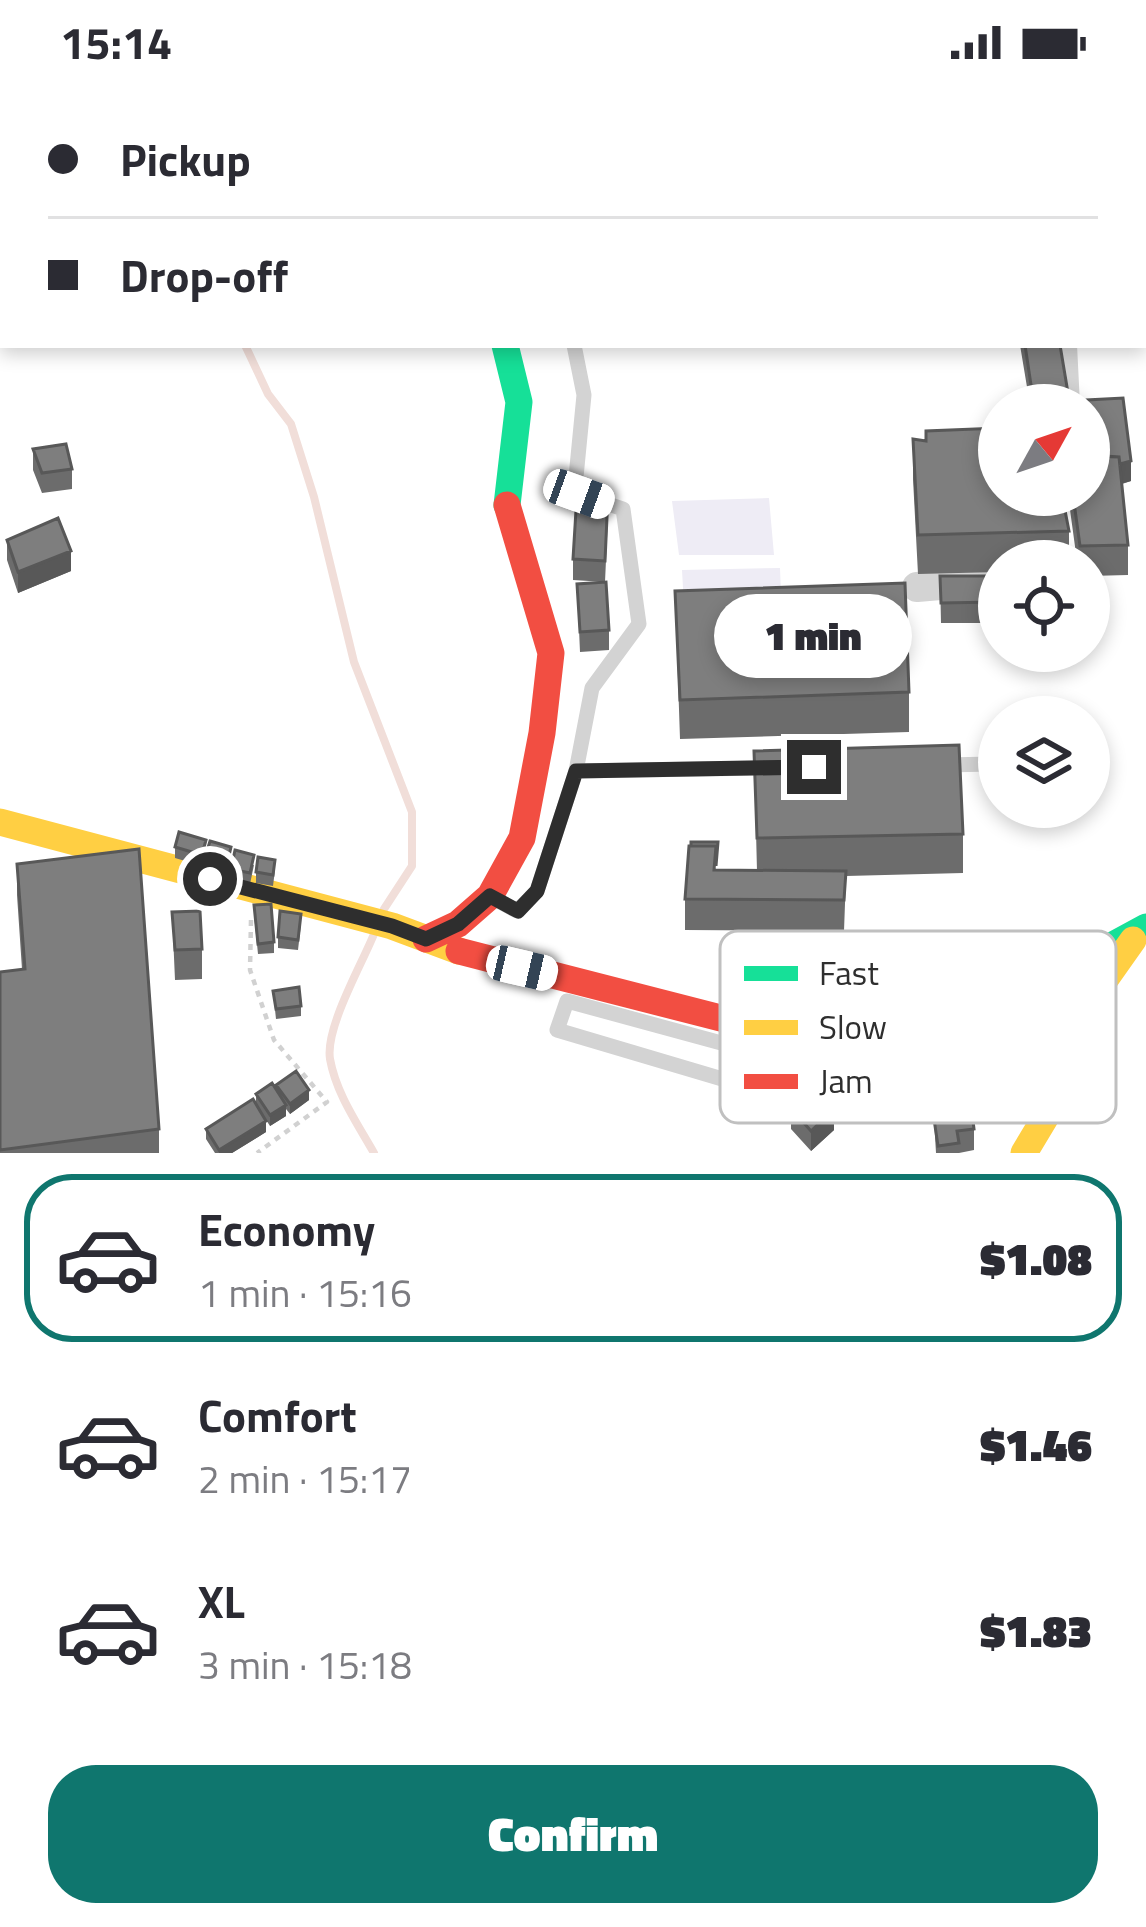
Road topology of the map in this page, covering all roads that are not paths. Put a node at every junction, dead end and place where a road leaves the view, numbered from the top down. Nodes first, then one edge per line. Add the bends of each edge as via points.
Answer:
1 (507, 348) edge
2 (575, 348) edge
3 (1062, 348) edge
4 (1064, 384) edge
5 (978, 582) edge
6 (917, 587) dead end
7 (978, 764) edge
8 (933, 765) edge
9 (790, 767) edge
10 (576, 771) junction
11 (0, 823) edge
12 (490, 896) junction
13 (1143, 928) edge
14 (426, 939) junction
15 (1116, 943) edge
16 (1116, 965) edge
17 (720, 1018) edge
18 (720, 1043) edge
19 (720, 1078) edge
20 (1042, 1123) edge
21 (1024, 1153) edge

1 - 12 street via 519,402 506,507 550,653 522,838
2 - 10 lane via 584,395 579,494 623,509 639,625 592,688
3 - 4 street
5 - 6 street
7 - 8 lane
9 - 10 lane
10 - 12 lane via 537,891 518,911
11 - 14 street
12 - 14 street
13 - 15 street
13 - 16 street
14 - 17 street
18 - 19 lane via 567,1001 557,1030
20 - 21 street

